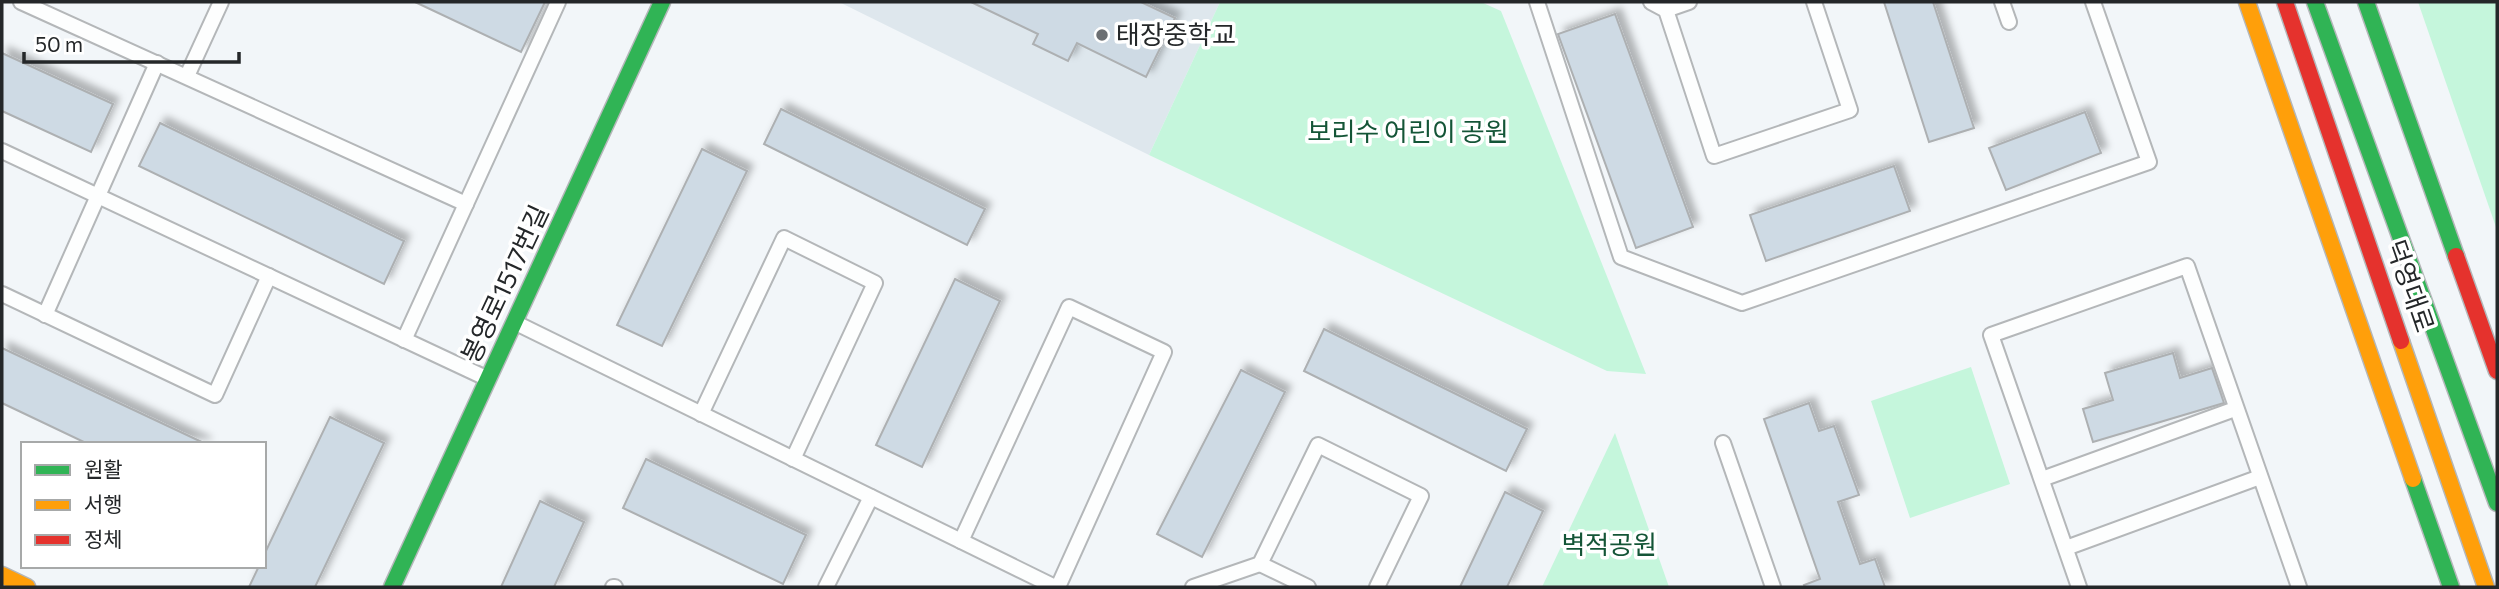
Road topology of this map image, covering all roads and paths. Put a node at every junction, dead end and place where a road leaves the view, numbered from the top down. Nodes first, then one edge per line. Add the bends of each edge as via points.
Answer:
1 (21, 2) edge
2 (221, 2) edge
3 (558, 2) edge
4 (662, 2) edge
5 (1651, 2) edge
6 (1689, 2) edge
7 (1814, 2) edge
8 (2002, 2) edge
9 (2093, 2) edge
10 (2247, 2) edge
11 (2285, 2) edge
12 (2315, 2) edge
13 (2366, 2) edge
14 (1542, 3) edge
15 (1666, 9) junction
16 (2009, 22) dead end
17 (157, 63) junction
18 (187, 76) junction
19 (2, 151) edge
20 (98, 197) junction
21 (466, 204) junction
22 (269, 276) junction
23 (2, 294) edge
24 (45, 315) junction
25 (514, 322) junction
26 (404, 340) junction
27 (2497, 370) edge
28 (488, 379) junction
29 (2235, 409) junction
30 (701, 414) junction
31 (1723, 443) dead end
32 (793, 459) junction
33 (2260, 477) junction
34 (2042, 479) junction
35 (871, 497) junction
36 (2497, 503) edge
37 (961, 541) junction
38 (2066, 548) junction
39 (1260, 564) junction
40 (2, 575) edge
41 (27, 587) edge
42 (392, 587) edge
43 (826, 587) edge
44 (1057, 587) edge
45 (1193, 587) edge
46 (1308, 587) edge
47 (1377, 587) edge
48 (1773, 587) edge
49 (2079, 587) edge
50 (2299, 587) edge
51 (2451, 587) edge
52 (2486, 587) edge

1 - 17 lane
2 - 18 lane
3 - 21 lane
4 - 25 main road, 봉영로1517번길
5 - 15 lane
6 - 15 lane
7 - 15 lane via 1850,110 1714,156
8 - 16 lane
9 - 14 lane via 2149,162 1742,303 1621,257
10 - 51 main road
11 - 52 main road, 덕영대로
12 - 36 main road, 덕영대로
13 - 27 main road
17 - 18 lane
17 - 20 lane
18 - 21 lane
19 - 20 lane
20 - 22 lane
20 - 24 lane
21 - 26 lane
22 - 24 lane via 215,395
22 - 26 lane
23 - 24 lane
25 - 28 main road, 봉영로1517번길
25 - 30 lane
26 - 28 lane
28 - 42 main road, 봉영로1517번길
29 - 33 lane
29 - 34 lane
29 - 34 lane via 2187,266 2004,330 1991,335
30 - 32 lane
30 - 32 lane via 784,239 875,284
31 - 48 lane
32 - 35 lane
33 - 38 lane
33 - 50 lane
34 - 38 lane
35 - 37 lane
35 - 43 lane
37 - 44 lane
37 - 44 lane via 1069,307 1164,352
38 - 49 lane
39 - 45 lane
39 - 46 lane
39 - 47 lane via 1318,445 1421,496
40 - 41 main road

